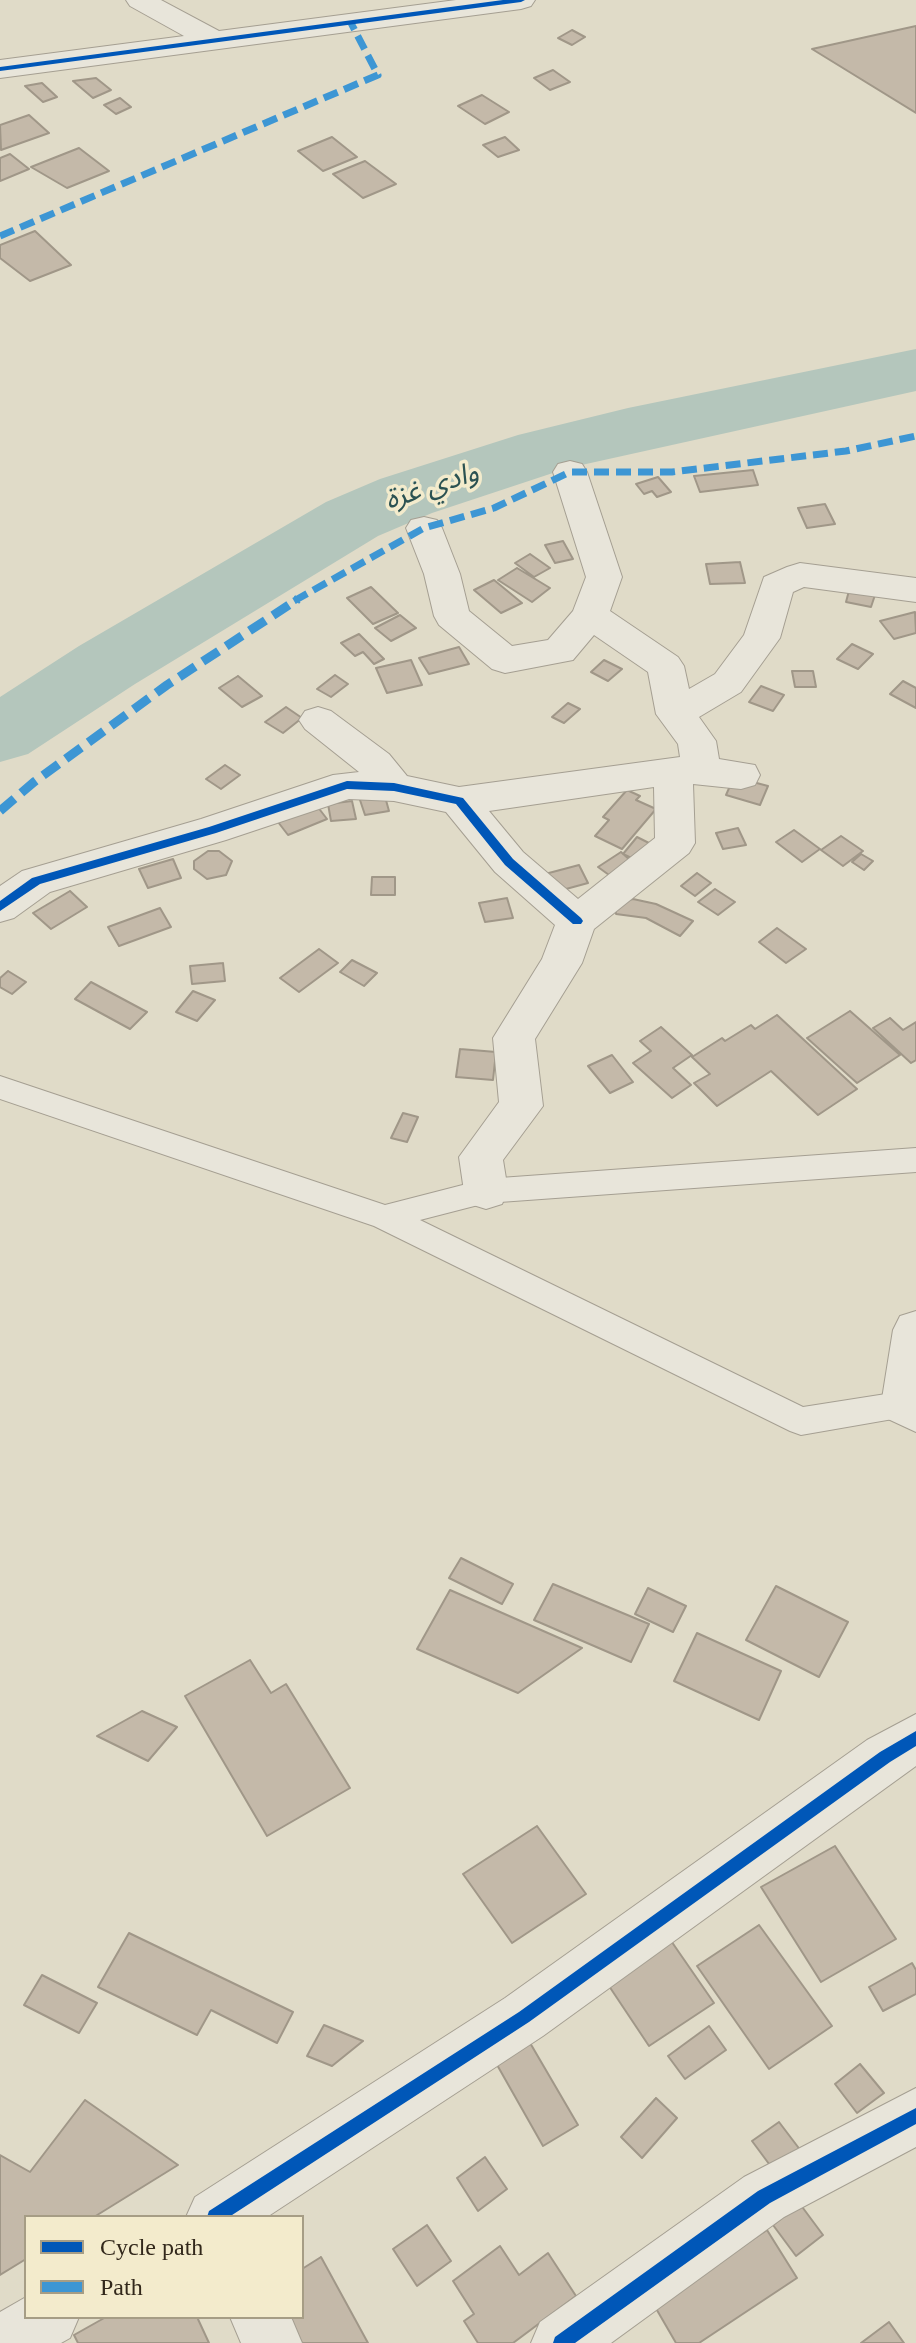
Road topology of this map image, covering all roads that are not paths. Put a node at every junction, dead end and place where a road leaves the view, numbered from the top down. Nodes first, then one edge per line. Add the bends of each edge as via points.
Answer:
1 (140, 0) edge
2 (521, 0) edge
3 (215, 41) junction
4 (0, 69) edge
5 (570, 472) dead end
6 (424, 528) dead end
7 (916, 590) edge
8 (590, 615) junction
9 (675, 714) junction
10 (318, 720) dead end
11 (687, 770) junction
12 (741, 775) dead end
13 (394, 787) junction
14 (459, 801) junction
15 (0, 907) edge
16 (577, 921) junction
17 (0, 1087) edge
18 (916, 1160) edge
19 (486, 1191) junction
20 (385, 1217) junction
21 (916, 1330) edge
22 (910, 1408) edge
23 (916, 1738) edge
24 (916, 2116) edge
25 (218, 2215) edge
26 (45, 2319) edge
27 (261, 2319) edge
28 (3, 2343) edge
29 (272, 2343) edge
30 (561, 2343) edge

1 - 3 street
2 - 3 street
3 - 4 street
5 - 8 street via 604,577
6 - 8 street via 452,616 505,660 560,651
7 - 9 street via 800,575 777,585 762,638 728,683
8 - 9 street via 665,666
9 - 11 street via 697,741
10 - 13 street via 375,764
11 - 12 street
11 - 14 street
11 - 16 street via 675,843
13 - 14 street
13 - 15 street via 347,785 36,881
14 - 16 street via 509,862
16 - 19 street via 561,963 514,1038 521,1106 481,1157
17 - 20 lane
18 - 19 lane
19 - 20 lane
20 - 22 lane via 801,1421
21 - 22 street
23 - 25 street via 524,2017
24 - 30 street via 764,2197
26 - 28 street
27 - 29 street

